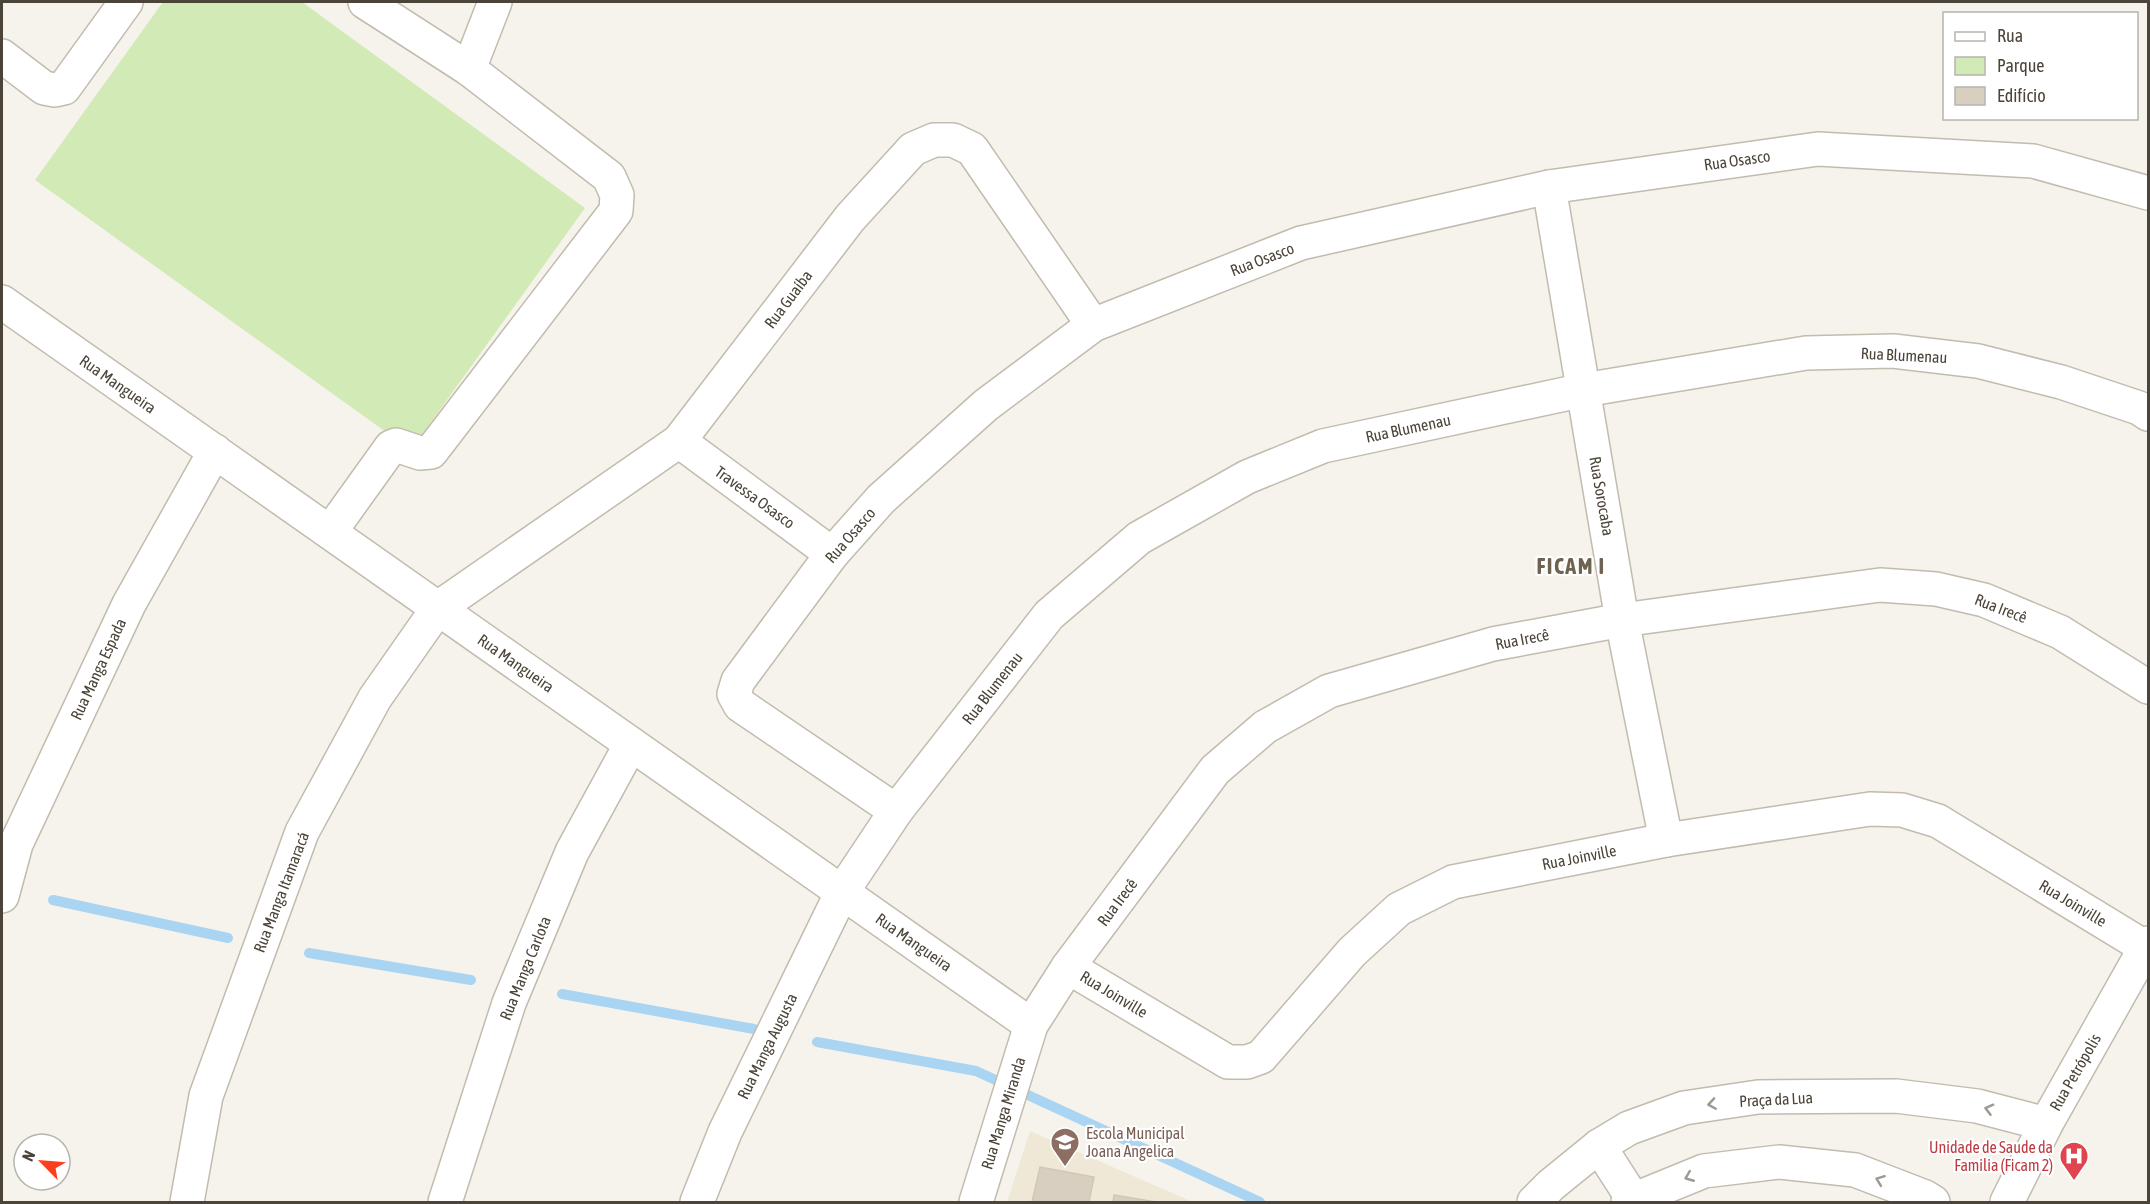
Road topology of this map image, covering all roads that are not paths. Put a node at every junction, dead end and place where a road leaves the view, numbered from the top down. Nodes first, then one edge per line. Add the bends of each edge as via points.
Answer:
1 (126, 2) edge
2 (364, 2) edge
3 (495, 2) edge
4 (2, 56) edge
5 (469, 69) junction
6 (1549, 187) junction
7 (2148, 193) edge
8 (6, 316) edge
9 (1093, 325) junction
10 (1584, 390) junction
11 (2148, 414) edge
12 (679, 441) junction
13 (215, 451) junction
14 (330, 532) junction
15 (832, 554) junction
16 (438, 608) junction
17 (1622, 620) junction
18 (2148, 687) edge
19 (631, 744) junction
20 (896, 811) junction
21 (1666, 840) junction
22 (842, 892) junction
23 (2, 896) edge
24 (2148, 947) edge
25 (1068, 967) junction
26 (1031, 1024) junction
27 (2046, 1124) junction
28 (1599, 1146) junction
29 (1630, 1201) edge
30 (187, 1203) edge
31 (445, 1203) edge
32 (697, 1203) edge
33 (976, 1203) edge
34 (1534, 1203) edge
35 (1933, 1203) edge
36 (2007, 1203) edge

1 - 4 street via 64,88 44,88
2 - 5 street
3 - 5 street
5 - 14 street via 609,177 617,195 616,211 431,452 391,447
6 - 7 street, Rua Osasco via 1818,148 2033,160
6 - 9 street, Rua Osasco via 1301,243
6 - 10 street, Rua Sorocaba
8 - 13 street, Rua Mangueira
9 - 12 street, Rua Guaíba via 972,149 953,140 934,140 913,149 850,218
9 - 15 street, Rua Osasco via 986,405 881,499
10 - 11 street, Rua Blumenau via 1806,353 1893,351 1978,361 2061,382
10 - 17 street, Rua Sorocaba
10 - 20 street, Rua Blumenau via 1323,446 1247,477 1139,538 1049,615
12 - 15 street, Travessa Osasco
12 - 16 street, Rua Guaíba
13 - 14 street, Rua Mangueira
13 - 23 street, Rua Manga Espada via 129,604 16,844
14 - 16 street, Rua Mangueira
15 - 20 street, Rua Osasco via 738,681 734,694 740,705
16 - 19 street, Rua Mangueira
16 - 30 street, Rua Manga Itamaracá via 375,698 302,832 206,1096
17 - 18 street, Rua Irecê via 1880,585 1936,589 1984,600 2060,632
17 - 21 street, Rua Sorocaba
17 - 25 street, Rua Irecê via 1493,644 1329,691 1264,727 1215,770
19 - 22 street, Rua Mangueira
19 - 31 street, Rua Manga Carlota via 572,852 509,1004
20 - 22 street, Rua Blumenau
21 - 24 street, Rua Joinville via 1870,809 1902,810 1938,821
21 - 25 street, Rua Joinville via 1453,882 1399,909 1352,952 1261,1057 1247,1062 1228,1062
22 - 26 street, Rua Mangueira
22 - 32 street, Rua Manga Augusta via 725,1132
24 - 27 street, Rua Petrópolis
25 - 26 street, Rua Irecê
26 - 33 street, Rua Manga Miranda
27 -> 28 street, Praça da Lua via 1977,1106 1896,1096 1758,1097 1684,1108 1629,1128
27 - 36 street, Rua Petrópolis
28 - 29 street
28 - 34 street, Praça da Lua
35 -> 29 street via 1855,1170 1779,1161 1704,1171

